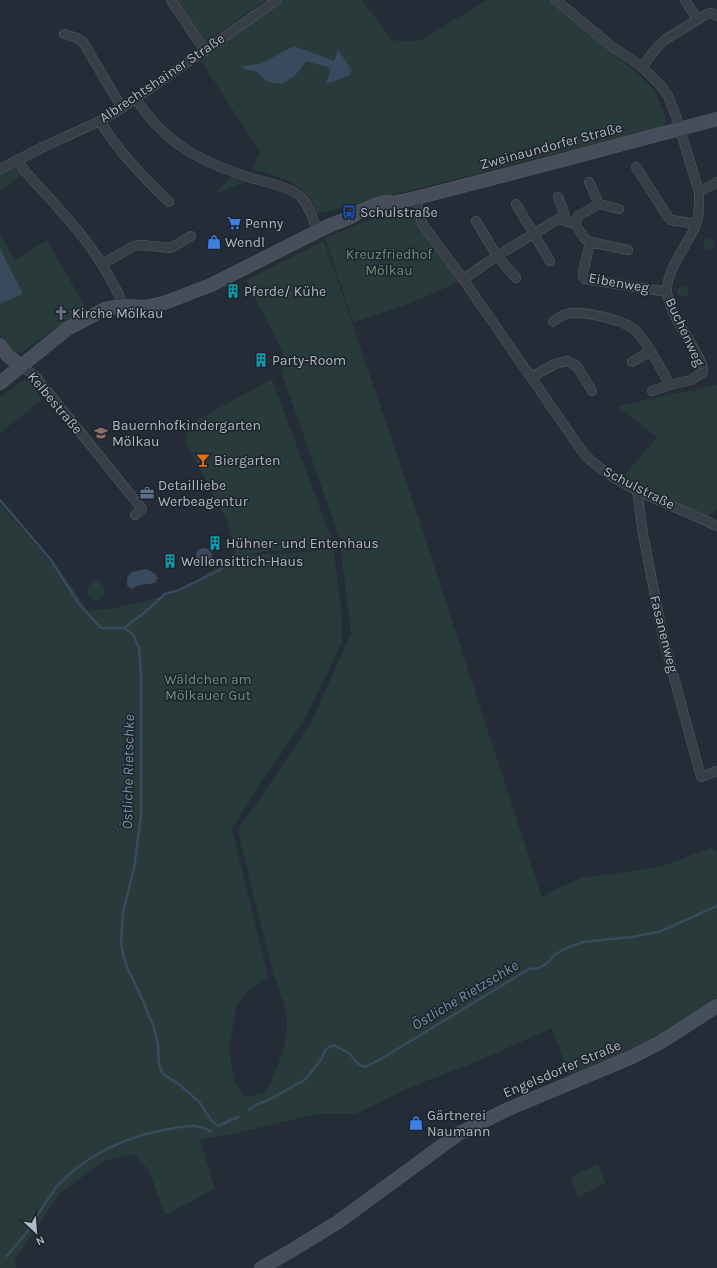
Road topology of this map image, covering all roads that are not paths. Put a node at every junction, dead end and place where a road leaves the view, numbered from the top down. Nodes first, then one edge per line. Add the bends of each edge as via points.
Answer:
1 (171, 0) edge
2 (277, 0) edge
3 (556, 0) edge
4 (685, 0) edge
5 (717, 16) edge
6 (697, 19) junction
7 (64, 34) dead end
8 (204, 51) junction
9 (642, 67) junction
10 (136, 99) junction
11 (122, 108) junction
12 (717, 119) edge
13 (100, 121) junction
14 (680, 129) junction
15 (17, 160) junction
16 (636, 167) dead end
17 (0, 169) edge
18 (589, 182) dead end
19 (717, 182) edge
20 (699, 192) junction
21 (558, 197) dead end
22 (416, 198) junction
23 (169, 202) dead end
24 (516, 204) dead end
25 (599, 204) junction
26 (619, 209) dead end
27 (565, 220) junction
28 (476, 221) dead end
29 (576, 224) junction
30 (696, 224) junction
31 (318, 231) junction
32 (532, 234) junction
33 (191, 236) dead end
34 (590, 242) junction
35 (628, 250) dead end
36 (497, 256) junction
37 (550, 262) dead end
38 (102, 264) junction
39 (516, 278) dead end
40 (463, 279) junction
41 (667, 292) junction
42 (123, 306) junction
43 (553, 322) dead end
44 (0, 345) edge
45 (650, 351) junction
46 (632, 362) dead end
47 (21, 366) junction
48 (531, 377) junction
49 (0, 383) edge
50 (670, 385) junction
51 (592, 391) dead end
52 (652, 391) dead end
53 (637, 490) junction
54 (135, 515) dead end
55 (717, 526) edge
56 (717, 771) edge
57 (717, 1006) edge
58 (262, 1268) edge

1 - 8 street
2 - 8 street, Albrechtshainer Straße
3 - 9 street, Buchenweg via 610,45
4 - 6 street
5 - 6 street via 706,14
6 - 9 street via 659,45
7 - 11 street via 83,42
8 - 10 street, Albrechtshainer Straße
9 - 14 street, Buchenweg via 668,96
10 - 11 street, Albrechtshainer Straße
10 - 31 street via 167,136 188,152 222,169 286,189 299,196 307,205
11 - 13 street, Albrechtshainer Straße
12 - 14 street, Zweinaundorfer Straße
13 - 15 street, Albrechtshainer Straße
13 - 23 street via 130,162
14 - 20 street, Buchenweg
14 - 22 street, Zweinaundorfer Straße
15 - 17 street, Albrechtshainer Straße
15 - 38 street via 78,231
16 - 30 street via 668,217
18 - 25 street
19 - 20 street
20 - 30 street, Buchenweg
21 - 27 street
22 - 31 street, Zweinaundorfer Straße via 392,203 371,214 352,217
22 - 40 street, Schulstraße via 422,222
24 - 32 street
25 - 26 street
25 - 29 street via 578,216
27 - 29 street
27 - 32 street via 556,220
28 - 36 street
29 - 34 street via 585,239
30 - 41 street, Buchenweg via 669,277
31 - 42 street, Zweinaundorfer Straße via 211,285 164,303 146,307
32 - 36 street
32 - 37 street
33 - 38 street via 171,248 134,246
34 - 35 street
34 - 41 street, Eibenweg via 583,274 585,279
36 - 39 street
36 - 40 street
38 - 42 street
40 - 48 street, Schulstraße
41 - 50 street, Buchenweg via 673,311 704,371 691,380
42 - 47 street, Zweinaundorfer Straße via 105,309 71,326
43 - 45 street via 567,314 610,319 626,324 637,332
44 - 47 street via 8,356
45 - 46 street
45 - 50 street
47 - 49 street, Zweinaundorfer Straße
47 - 54 street, Kelbestraße via 34,376 142,509
48 - 51 street via 567,361 576,366
48 - 53 street, Schulstraße via 584,454 600,468
50 - 52 street
53 - 55 street, Schulstraße
53 - 56 street, Fasanenweg via 644,542 663,637 701,777
57 - 58 street, Engelsdorfer Straße via 661,1042 632,1057 502,1112 458,1134 338,1222

